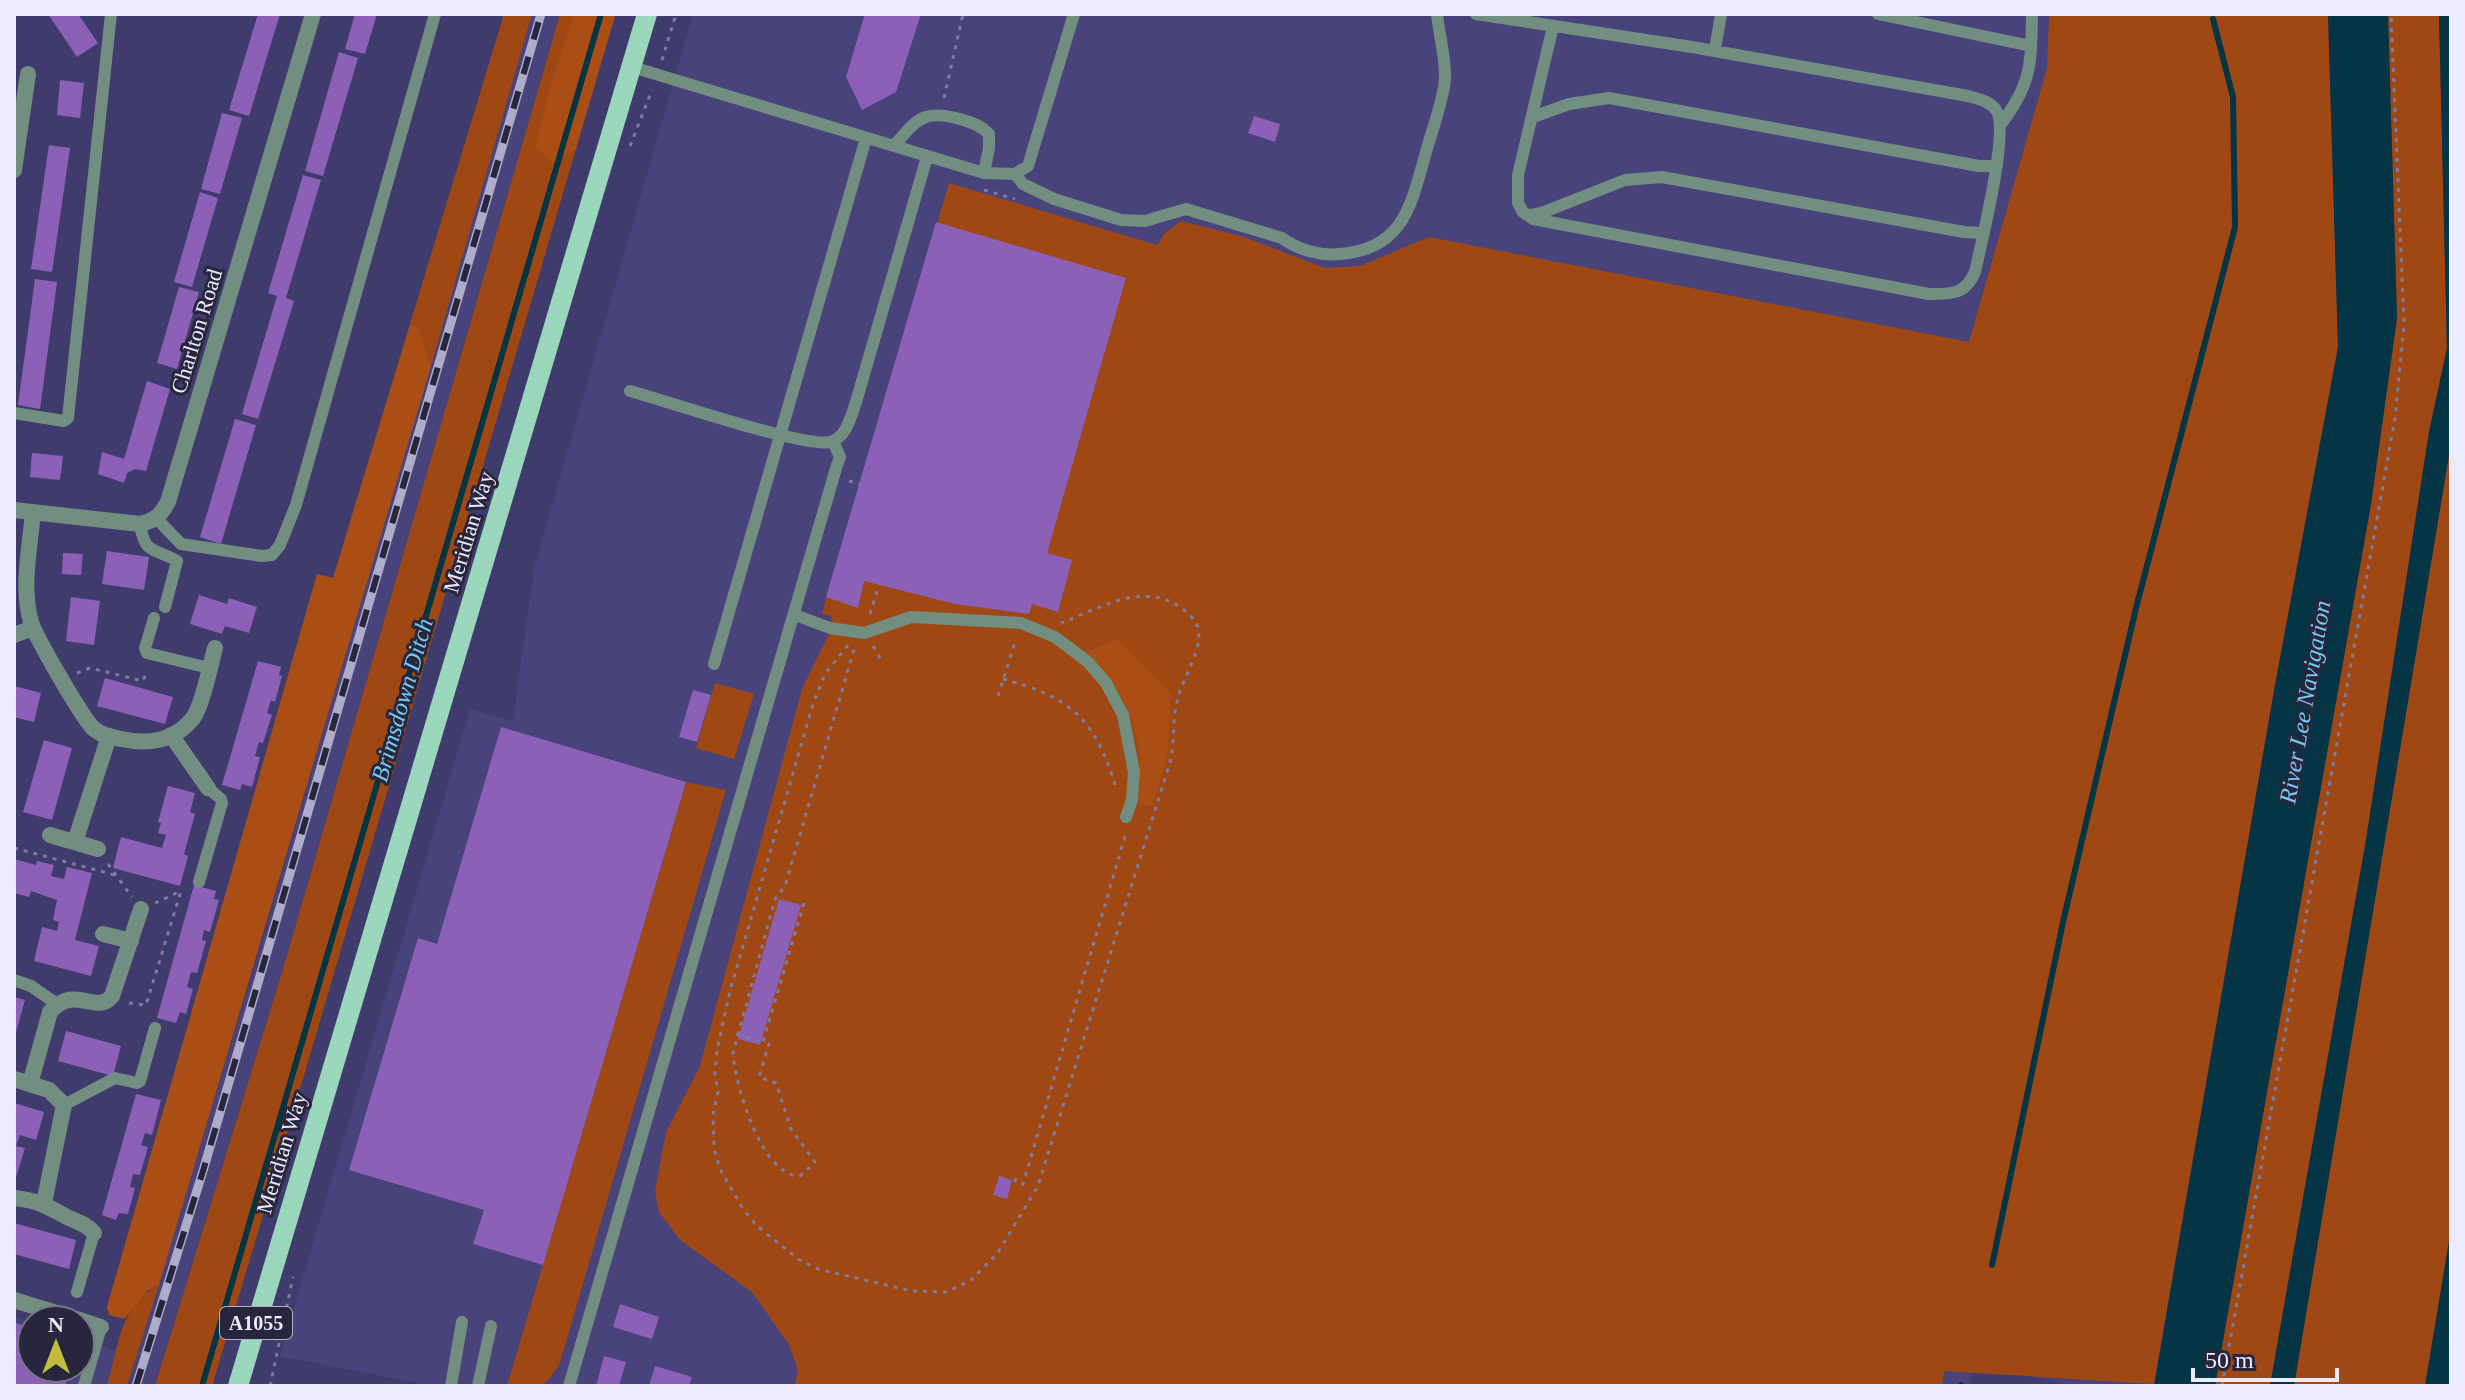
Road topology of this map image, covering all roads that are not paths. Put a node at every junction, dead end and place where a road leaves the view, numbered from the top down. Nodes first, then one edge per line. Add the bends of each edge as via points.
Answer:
1 (111, 14) edge
2 (313, 14) edge
3 (435, 14) edge
4 (647, 14) edge
5 (1074, 14) edge
6 (1437, 14) edge
7 (1476, 14) edge
8 (1721, 14) edge
9 (1878, 14) edge
10 (2032, 14) edge
11 (1553, 26) junction
12 (2031, 46) junction
13 (1715, 50) junction
14 (632, 67) junction
15 (28, 74) dead end
16 (1533, 117) junction
17 (2001, 124) junction
18 (866, 138) junction
19 (894, 146) junction
20 (927, 157) junction
21 (1997, 166) junction
22 (14, 170) edge
23 (984, 173) junction
24 (1015, 174) junction
25 (1528, 216) junction
26 (1983, 233) junction
27 (630, 391) dead end
28 (14, 413) edge
29 (780, 434) junction
30 (833, 441) junction
31 (14, 510) edge
32 (33, 512) junction
33 (149, 521) junction
34 (165, 607) dead end
35 (795, 615) junction
36 (154, 618) dead end
37 (33, 628) junction
38 (14, 635) edge
39 (215, 648) dead end
40 (714, 664) dead end
41 (209, 668) junction
42 (171, 735) junction
43 (109, 736) junction
44 (208, 788) joint
45 (1126, 817) road end
46 (50, 835) dead end
47 (75, 842) junction
48 (98, 849) road end
49 (199, 882) road end
50 (141, 909) road end
51 (103, 934) dead end
52 (131, 941) junction
53 (14, 980) edge
54 (57, 1004) junction
55 (155, 1028) dead end
56 (22, 1082) edge
57 (64, 1105) junction
58 (14, 1198) edge
59 (44, 1203) junction
60 (94, 1233) joint
61 (77, 1292) dead end
62 (462, 1322) dead end
63 (96, 1325) edge
64 (491, 1326) dead end
65 (101, 1327) joint
66 (84, 1386) edge
67 (238, 1386) edge
68 (451, 1386) edge
69 (478, 1386) edge
70 (569, 1386) edge

1 - 28 lane via 68,418
2 - 33 street, Charlton Road via 168,502
3 - 33 lane via 296,505 280,545 272,555 262,556 188,547
4 - 14 main road, Meridian Way / A1055
5 - 24 lane via 1028,166
6 - 24 lane via 1445,84 1414,195 1405,219 1384,243 1359,253 1327,255 1186,209 1145,221 1121,220 1054,199 1023,184
7 - 11 lane
8 - 13 lane
9 - 12 lane
10 - 12 lane
11 - 13 lane
11 - 16 lane
12 - 17 lane via 2023,91
13 - 17 lane via 1968,96 1989,103
14 - 18 lane
14 - 67 main road, Meridian Way / A1055
15 - 22 street
16 - 21 lane via 1609,98
16 - 25 lane via 1518,175 1518,203
17 - 21 lane
18 - 19 lane
18 - 29 lane
19 - 20 lane
19 - 23 lane via 926,115 980,125 989,134
20 - 23 lane
20 - 30 lane via 856,402 844,432
21 - 26 lane
23 - 24 lane
25 - 26 lane via 1625,180 1662,177
25 - 26 lane via 1929,294 1961,291 1970,284
27 - 29 lane
29 - 30 lane
29 - 40 lane
30 - 35 lane via 840,457
31 - 32 street
32 - 33 street
32 - 37 street via 27,600
33 - 34 lane via 143,540 147,548 177,561
35 - 45 lane via 864,633 911,617 1021,623 1055,637 1088,662 1123,715 1134,772
35 - 70 lane
36 - 41 lane via 147,653
37 - 38 street
37 - 43 street via 91,727
39 - 41 street
41 - 42 street via 193,719
42 - 43 street via 150,743
42 - 44 street
43 - 47 street
44 - 49 lane via 222,803
46 - 47 street
47 - 48 street
50 - 52 street
51 - 52 street
52 - 54 street via 108,1001
53 - 54 lane
54 - 56 street
55 - 57 lane via 140,1081 115,1078
56 - 57 street via 49,1090
57 - 59 street
58 - 59 street
59 - 60 street
60 - 61 lane
62 - 68 lane
63 - 65 street
64 - 69 lane
65 - 66 lane

